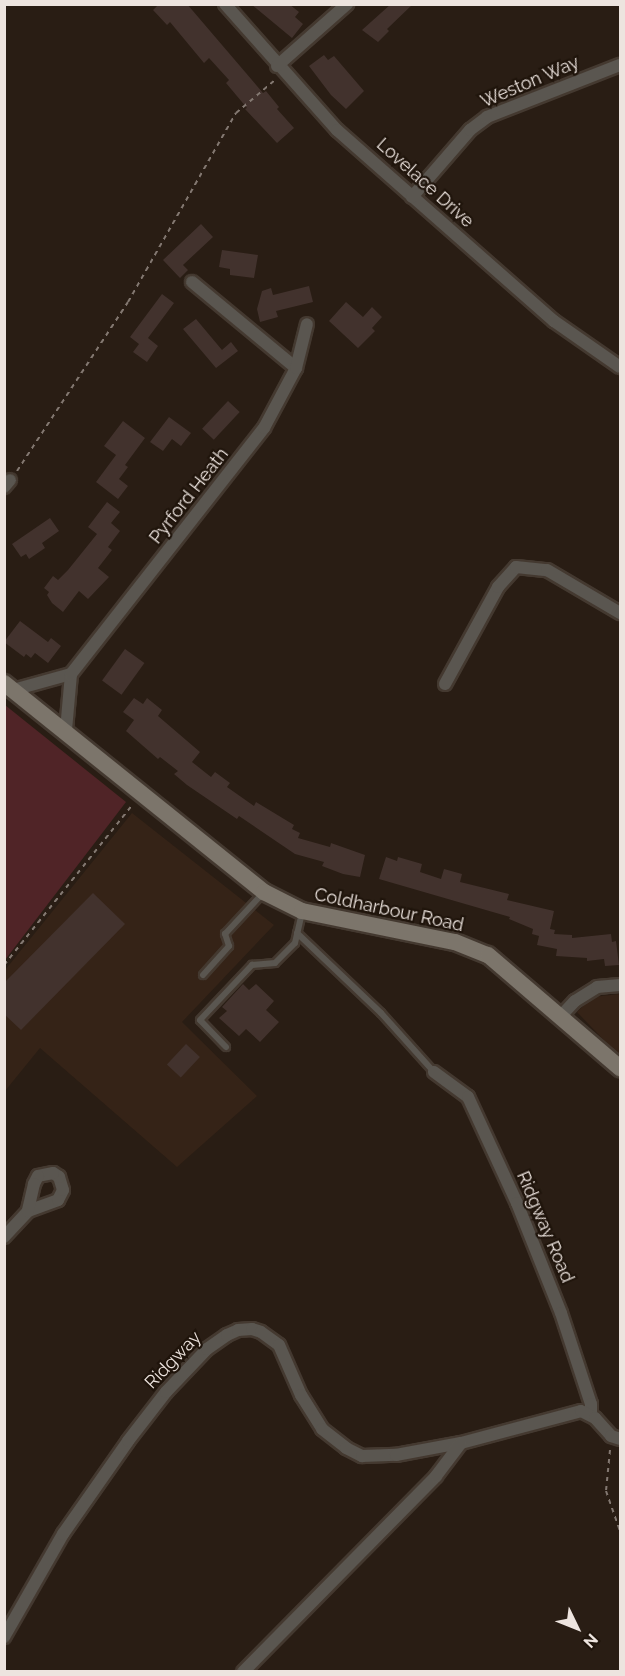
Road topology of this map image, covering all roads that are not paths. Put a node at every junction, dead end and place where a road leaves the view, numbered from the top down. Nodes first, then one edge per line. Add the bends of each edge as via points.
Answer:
1 (225, 4) edge
2 (347, 4) edge
3 (621, 65) edge
4 (281, 69) junction
5 (412, 197) junction
6 (192, 282) dead end
7 (307, 324) dead end
8 (621, 367) edge
9 (296, 368) junction
10 (621, 613) edge
11 (71, 674) junction
12 (445, 684) dead end
13 (9, 686) edge
14 (66, 730) junction
15 (264, 892) junction
16 (302, 911) junction
17 (297, 933) junction
18 (203, 975) dead end
19 (621, 985) edge
20 (560, 1017) junction
21 (226, 1047) dead end
22 (621, 1068) edge
23 (434, 1072) joint
24 (28, 1211) dead end
25 (4, 1237) edge
26 (591, 1414) junction
27 (616, 1437) edge
28 (461, 1443) junction
29 (4, 1637) edge
30 (243, 1671) edge

1 - 4 street, Lovelace Drive
2 - 4 street
3 - 5 street, Weston Way via 487,117 470,130
4 - 5 street, Lovelace Drive via 337,130
5 - 8 street, Lovelace Drive via 554,321
6 - 9 street
7 - 9 street, Pyrford Heath
9 - 11 street, Pyrford Heath via 264,428
10 - 12 street via 547,570 516,567 498,587
11 - 13 street
11 - 14 street
13 - 14 main road, Coldharbour Road
14 - 15 main road, Coldharbour Road
15 - 16 main road, Coldharbour Road
15 - 18 lane via 225,934 229,946
16 - 17 lane
16 - 20 main road, Coldharbour Road via 455,942 488,955
17 - 21 lane via 295,943 275,963 252,965 201,1020
17 - 23 lane via 381,1013
19 - 20 street via 597,987 575,1000
20 - 22 main road, Coldharbour Road
23 - 26 street, Ridgway Road via 468,1097 512,1192 561,1313
24 - 25 street
26 - 27 street
26 - 28 street, Ridgway via 572,1413
28 - 29 street, Ridgway via 378,1457 353,1453 327,1434 314,1418 284,1353 271,1337 252,1329 226,1335 187,1369 128,1441 63,1534
28 - 30 street via 436,1476

